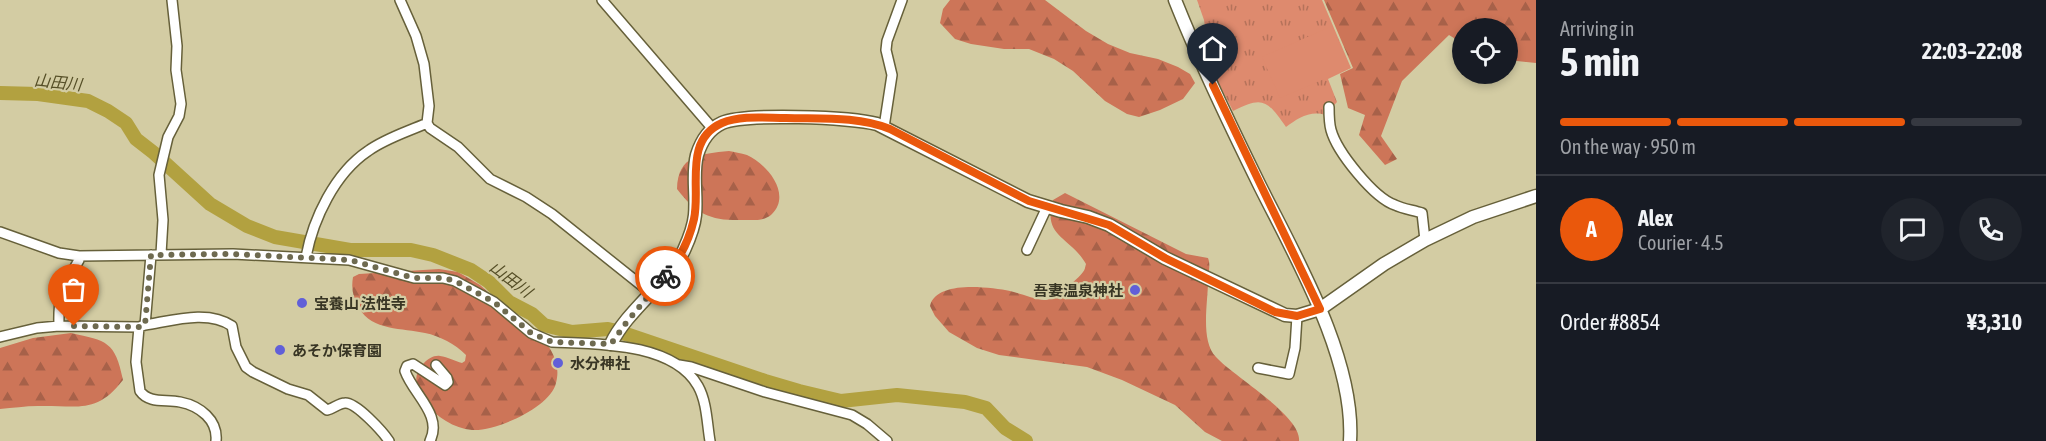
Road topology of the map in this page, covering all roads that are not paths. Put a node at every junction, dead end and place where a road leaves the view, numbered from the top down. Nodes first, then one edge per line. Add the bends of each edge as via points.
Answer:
1 (172, 0) edge
2 (400, 0) edge
3 (602, 0) edge
4 (903, 0) edge
5 (1174, 0) edge
6 (1329, 107) dead end
7 (427, 123) junction
8 (884, 127) junction
9 (713, 129) junction
10 (1536, 196) edge
11 (1047, 207) junction
12 (0, 232) edge
13 (1425, 240) junction
14 (1027, 250) dead end
15 (156, 254) junction
16 (307, 254) junction
17 (79, 256) junction
18 (651, 293) junction
19 (1320, 309) junction
20 (1297, 316) junction
21 (59, 326) junction
22 (142, 326) junction
23 (0, 338) edge
24 (612, 342) junction
25 (679, 365) junction
26 (436, 366) dead end
27 (1258, 368) dead end
28 (216, 441) edge
29 (389, 441) edge
30 (430, 441) edge
31 (710, 441) edge
32 (887, 441) edge
33 (1350, 441) edge

1 - 15 street via 181,104 160,168 163,220
2 - 7 street via 424,64
3 - 9 street
4 - 8 street via 887,41 892,75
5 - 19 street via 1224,113
6 - 13 street via 1334,138 1358,174 1393,205 1422,213
7 - 16 street via 382,142 360,158 334,188
7 - 18 street via 490,179 552,214
8 - 9 street via 860,120 766,118 732,120
8 - 11 street
9 - 18 street via 696,158 695,216 690,235 675,264
10 - 13 street via 1473,217
11 - 14 street
11 - 20 street via 1109,225 1165,258 1275,312
12 - 17 street
13 - 19 street
15 - 16 street
15 - 17 street
15 - 22 street
16 - 24 street via 350,260 414,278 455,281 494,302 531,333 552,342
17 - 21 street via 58,299
18 - 24 street
19 - 20 street
19 - 33 street via 1338,359 1347,399
20 - 27 street via 1290,374
21 - 22 street
21 - 23 street
22 - 28 street via 136,363 140,391 149,399 187,403 206,414
22 - 29 street via 199,317 228,323 246,367 308,395 327,410 351,404
24 - 25 street
25 - 31 street via 699,388
25 - 32 street via 852,415
26 - 30 street via 447,378 445,385 413,363 405,371 433,418 435,429

